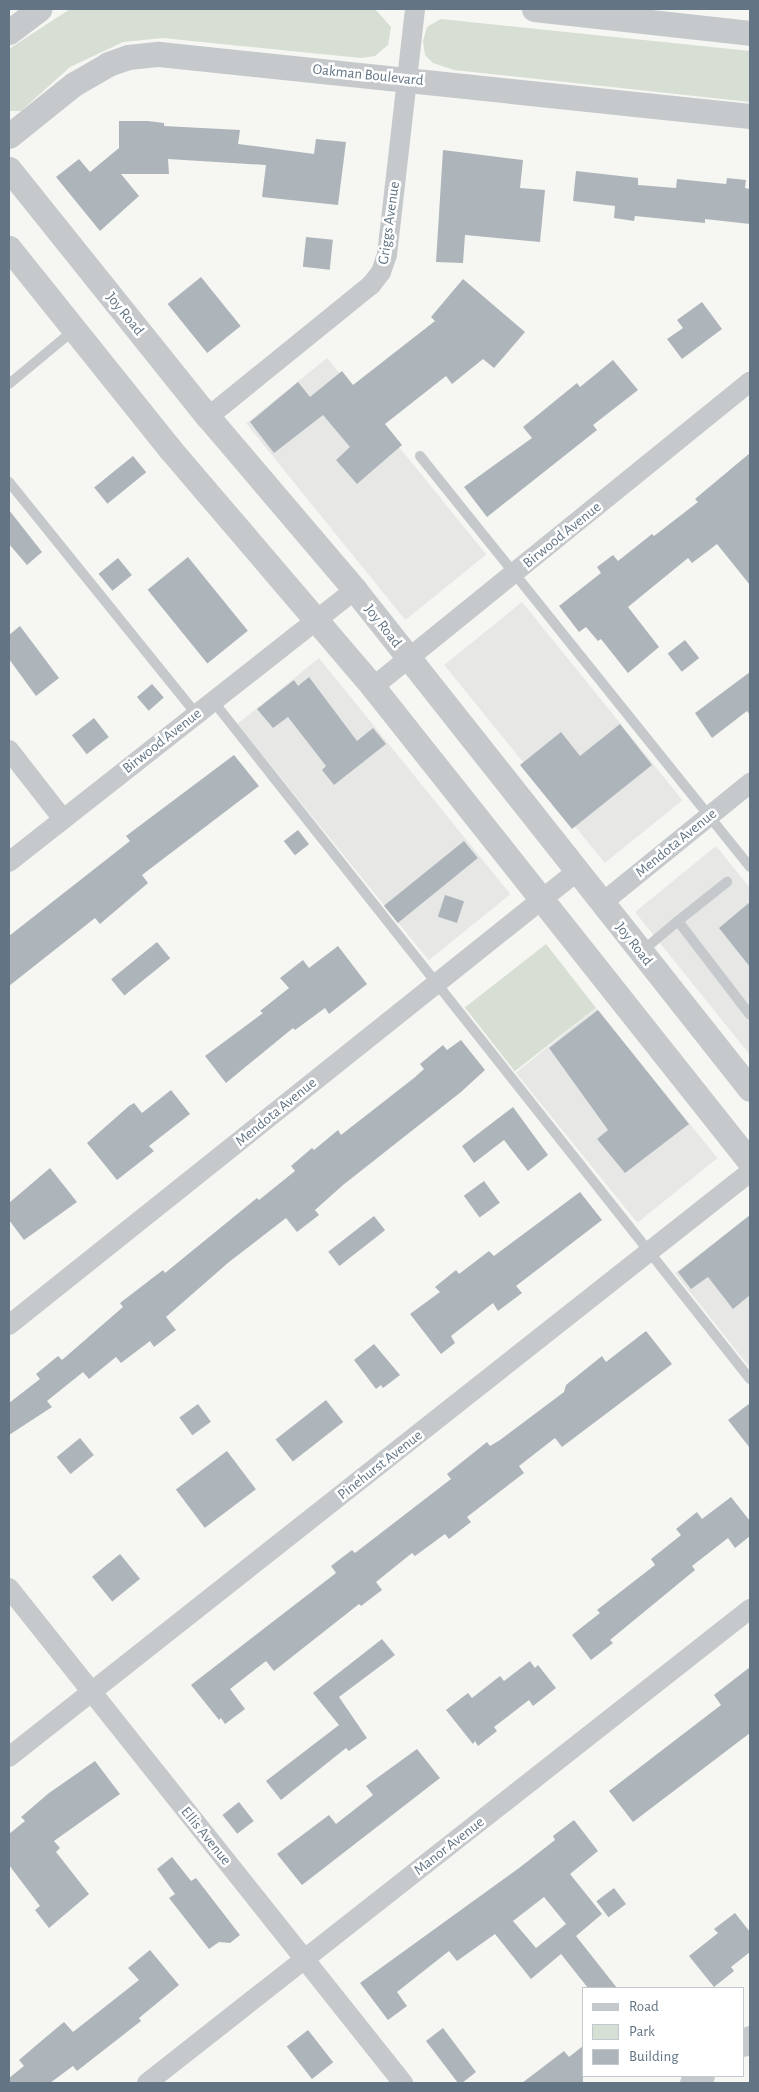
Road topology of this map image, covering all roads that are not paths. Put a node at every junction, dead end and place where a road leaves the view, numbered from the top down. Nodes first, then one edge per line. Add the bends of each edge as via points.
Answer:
1 (40, 9) edge
2 (415, 9) edge
3 (534, 9) edge
4 (9, 32) edge
5 (750, 33) edge
6 (407, 79) junction
7 (750, 116) edge
8 (9, 136) edge
9 (9, 168) edge
10 (9, 248) edge
11 (74, 330) junction
12 (750, 382) edge
13 (9, 384) edge
14 (208, 417) junction
15 (420, 456) dead end
16 (9, 482) edge
17 (514, 573) junction
18 (355, 590) junction
19 (316, 619) junction
20 (409, 659) junction
21 (373, 687) junction
22 (213, 701) junction
23 (196, 714) junction
24 (9, 750) edge
25 (750, 783) edge
26 (709, 816) junction
27 (64, 819) junction
28 (9, 862) edge
29 (750, 867) edge
30 (576, 872) junction
31 (727, 882) dead end
32 (543, 900) junction
33 (602, 903) junction
34 (678, 922) junction
35 (641, 952) junction
36 (436, 985) junction
37 (750, 1015) edge
38 (750, 1090) edge
39 (750, 1162) edge
40 (750, 1172) edge
41 (650, 1254) junction
42 (9, 1325) edge
43 (750, 1379) edge
44 (9, 1588) edge
45 (750, 1609) edge
46 (92, 1692) junction
47 (9, 1757) edge
48 (305, 1959) junction
49 (147, 2083) edge
50 (403, 2083) edge

1 - 4 street
2 - 6 street, Griggs Avenue
3 - 5 street
6 - 7 street, Oakman Boulevard
6 - 8 street, Oakman Boulevard via 177,54 128,57 88,75
6 - 14 street, Griggs Avenue via 387,255 381,272 371,285
9 - 14 street, Joy Road
10 - 11 street
11 - 13 lane
11 - 19 street via 170,449
12 - 17 street, Birwood Avenue
14 - 18 street, Joy Road
15 - 17 lane
16 - 23 lane
17 - 20 street, Birwood Avenue
17 - 26 lane
18 - 19 street, Birwood Avenue
18 - 20 street, Joy Road
19 - 21 street
19 - 22 street, Birwood Avenue
20 - 21 street, Birwood Avenue
20 - 30 street, Joy Road
21 - 32 street
22 - 23 street, Birwood Avenue
22 - 36 lane
23 - 27 street, Birwood Avenue
24 - 27 street
25 - 26 street, Mendota Avenue
26 - 29 lane
26 - 33 street, Mendota Avenue
27 - 28 street, Birwood Avenue
30 - 32 street, Mendota Avenue
30 - 33 street, Joy Road
31 - 34 lane
32 - 36 street, Mendota Avenue
32 - 39 street
33 - 35 street, Joy Road
34 - 35 lane
34 - 37 lane
35 - 38 street, Joy Road
36 - 41 lane
36 - 42 street, Mendota Avenue
40 - 41 street, Pinehurst Avenue
41 - 43 lane
41 - 46 street, Pinehurst Avenue
44 - 46 street, Ellis Avenue
45 - 48 street, Manor Avenue
46 - 47 street, Pinehurst Avenue
46 - 48 street, Ellis Avenue
48 - 49 street, Manor Avenue
48 - 50 street, Ellis Avenue

